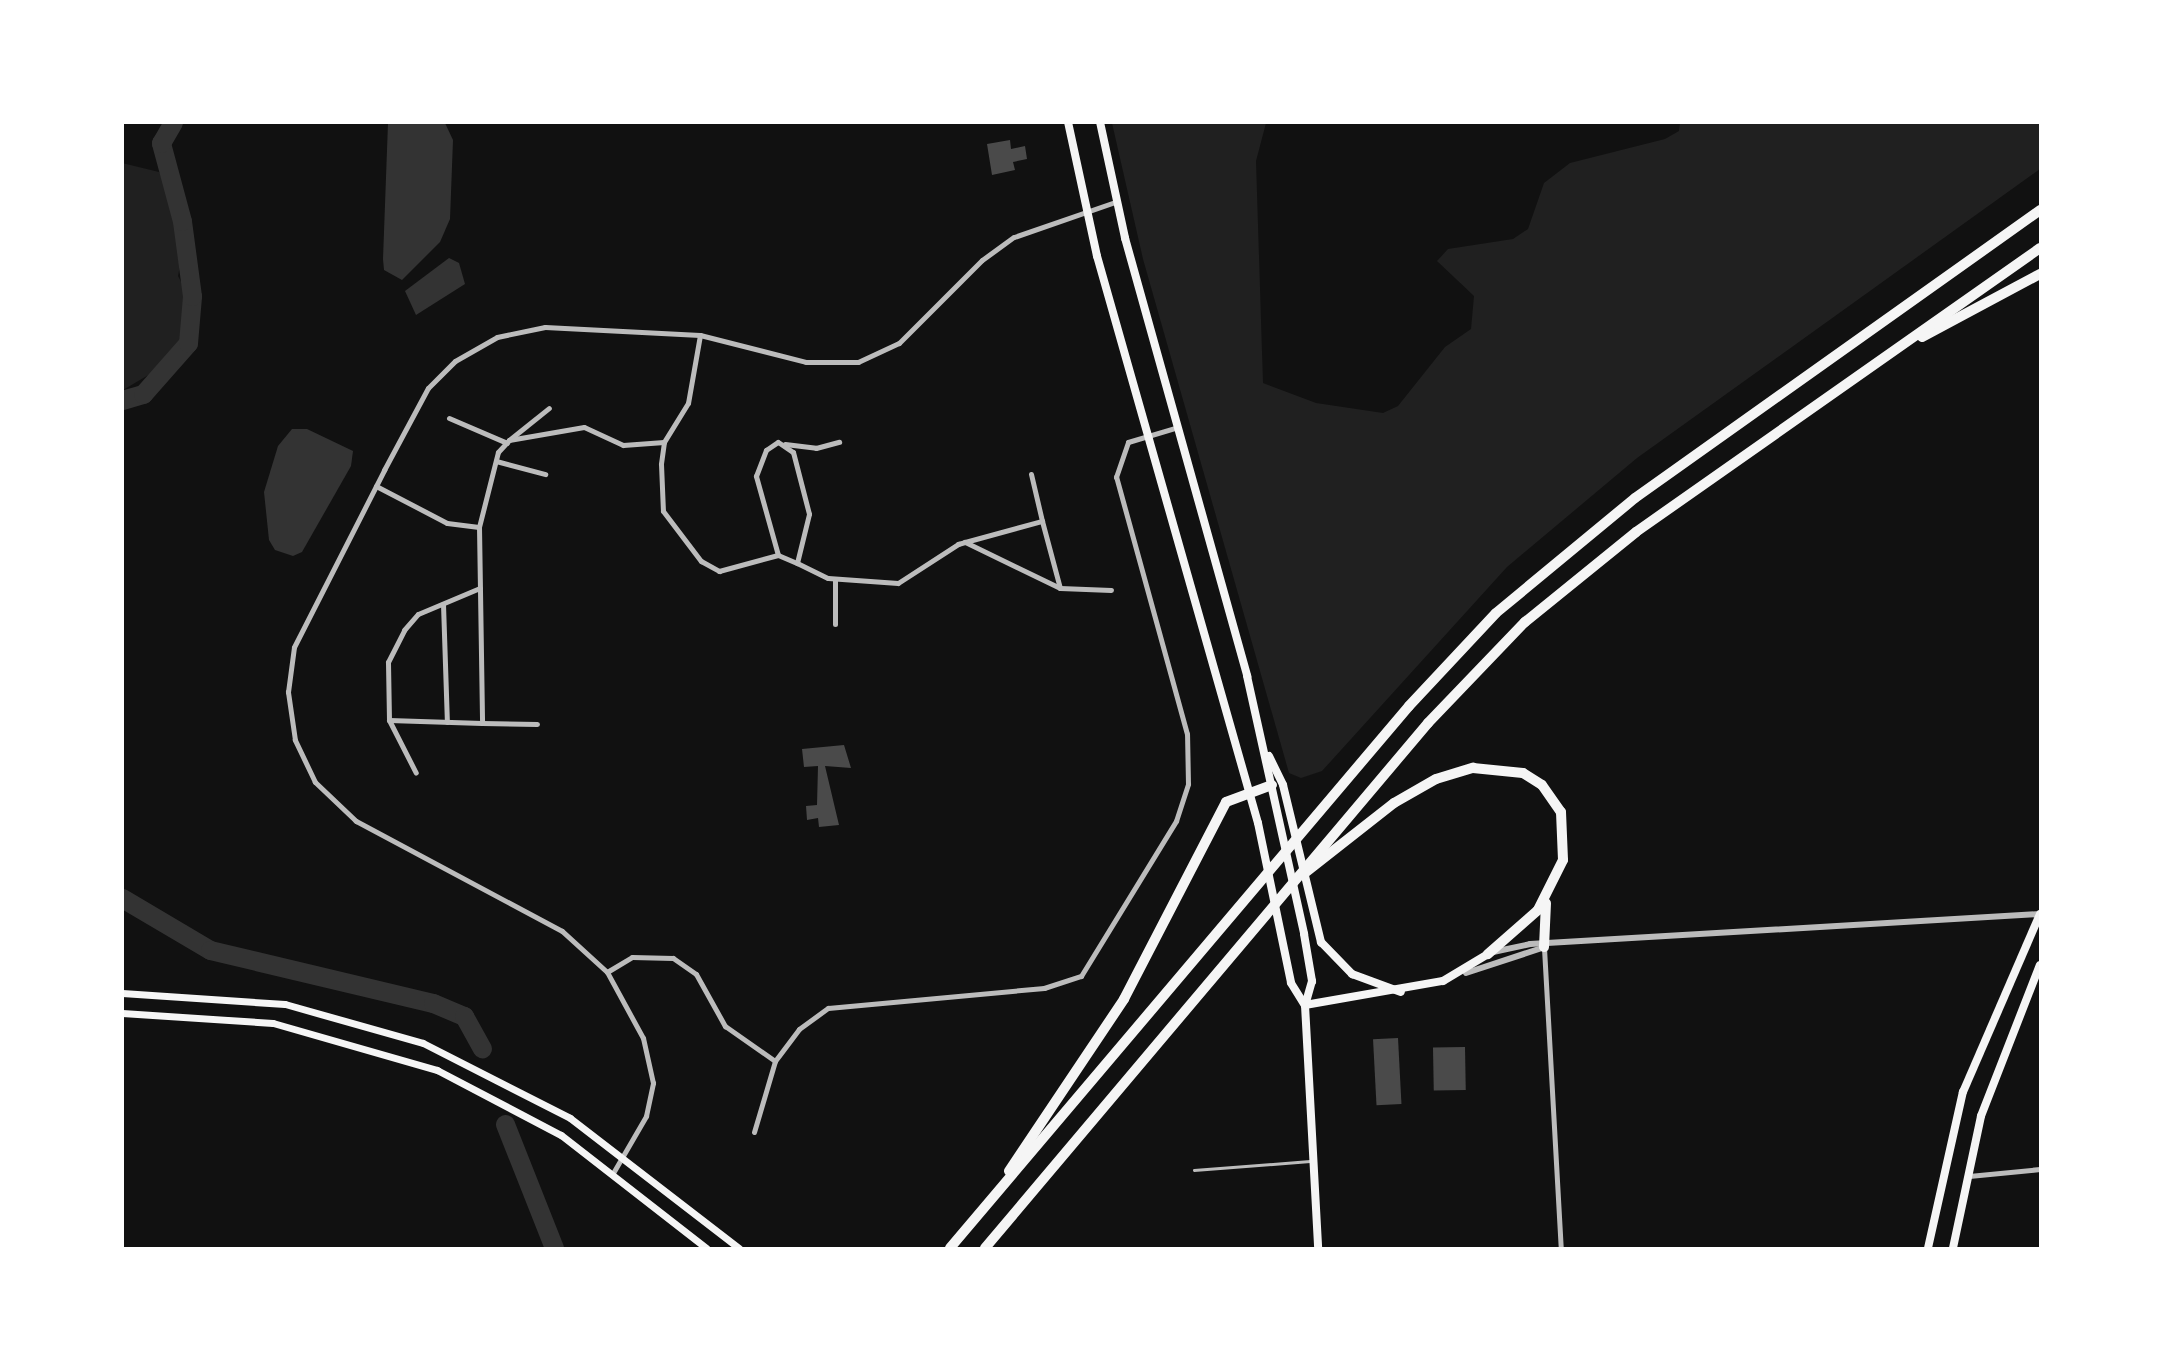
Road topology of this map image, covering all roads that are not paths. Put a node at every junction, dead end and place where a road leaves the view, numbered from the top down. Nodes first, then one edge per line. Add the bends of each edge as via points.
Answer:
1 (1068, 122) edge
2 (1100, 122) edge
3 (1115, 202) junction
4 (1084, 210) junction
5 (2040, 210) edge
6 (2040, 248) edge
7 (2040, 274) edge
8 (700, 335) junction
9 (1881, 359) junction
10 (549, 408) dead end
11 (449, 418) dead end
12 (1178, 427) junction
13 (1148, 435) junction
14 (508, 442) junction
15 (664, 442) junction
16 (839, 442) dead end
17 (786, 444) junction
18 (496, 461) junction
19 (545, 474) dead end
20 (1031, 474) dead end
21 (376, 486) junction
22 (1042, 521) junction
23 (479, 527) junction
24 (965, 542) junction
25 (778, 555) junction
26 (797, 563) junction
27 (835, 579) junction
28 (480, 588) junction
29 (1060, 588) junction
30 (1111, 590) dead end
31 (443, 604) junction
32 (835, 624) dead end
33 (389, 720) junction
34 (447, 722) junction
35 (482, 723) junction
36 (537, 724) dead end
37 (1262, 740) junction
38 (416, 773) dead end
39 (1272, 785) junction
40 (1249, 790) junction
41 (1300, 876) junction
42 (1546, 899) junction
43 (2040, 914) edge
44 (1544, 947) junction
45 (1488, 954) junction
46 (2040, 965) edge
47 (607, 972) junction
48 (1466, 973) junction
49 (1401, 992) junction
50 (122, 993) edge
51 (1305, 1005) junction
52 (122, 1013) edge
53 (775, 1062) junction
54 (754, 1132) dead end
55 (624, 1156) junction
56 (1313, 1161) junction
57 (2040, 1169) edge
58 (1194, 1170) dead end
59 (612, 1172) junction
60 (1965, 1177) junction
61 (992, 1198) junction
62 (706, 1248) edge
63 (739, 1248) edge
64 (950, 1248) edge
65 (985, 1248) edge
66 (1318, 1248) edge
67 (1561, 1248) edge
68 (1928, 1248) edge
69 (1953, 1248) edge

1 - 4 main road
2 - 3 main road
3 - 4 street
3 - 12 main road
4 - 8 street via 1014,237 982,260 913,332 873,358 806,362
4 - 13 main road
5 - 61 highway via 1635,498 1496,614 1409,706
6 - 9 highway
7 - 9 highway
8 - 15 street via 688,403
8 - 21 street via 545,327 486,341 428,388
9 - 41 highway via 1555,595 1449,699
10 - 14 street
11 - 14 street
12 - 13 street
12 - 37 main road
13 - 40 main road
13 - 53 street via 1120,453 1116,477 1187,734 1188,784 1177,821 1097,956 1063,986 828,1008 799,1029
14 - 15 street via 584,428 623,445
14 - 18 street
15 - 25 street via 663,511 701,562 719,571
16 - 17 street via 816,448
17 - 25 street via 771,443 756,475
17 - 26 street via 793,452 809,514
18 - 19 street
18 - 23 street
20 - 22 street
21 - 23 street via 447,523
21 - 47 street via 295,646 288,692 299,751 323,792 356,821 562,931
22 - 24 street
22 - 29 street
23 - 28 street
24 - 27 street via 898,583
24 - 29 street
25 - 26 street
26 - 27 street
27 - 32 street
28 - 31 street
28 - 35 street
29 - 30 street
31 - 33 street via 418,614 388,662
31 - 34 street
33 - 34 street
33 - 38 street
34 - 35 street
35 - 36 street
37 - 39 main road
37 - 49 main road via 1285,792 1315,922 1327,951 1342,967
39 - 40 highway
39 - 51 main road via 1312,981
40 - 51 main road via 1291,983
40 - 61 highway via 1226,802 1124,999
41 - 42 highway via 1413,791 1455,772 1494,767 1536,781 1561,812 1563,860
41 - 65 highway
42 - 44 highway
42 - 45 highway
43 - 44 street
43 - 68 main road via 1963,1092
44 - 45 street via 1524,944
44 - 48 street
44 - 67 street
45 - 48 main road
46 - 60 main road via 2006,1040
47 - 53 street via 632,957 673,958 696,974 733,1034
47 - 55 street via 626,1001 653,1072 650,1105
48 - 49 main road
49 - 51 main road
50 - 55 main road via 252,999 385,1029 506,1081
51 - 56 main road
52 - 59 main road via 273,1023 400,1056 527,1115
53 - 54 street
55 - 59 street
55 - 63 main road
56 - 58 lane
56 - 66 main road
57 - 60 street
59 - 62 main road
60 - 69 main road
61 - 64 highway

